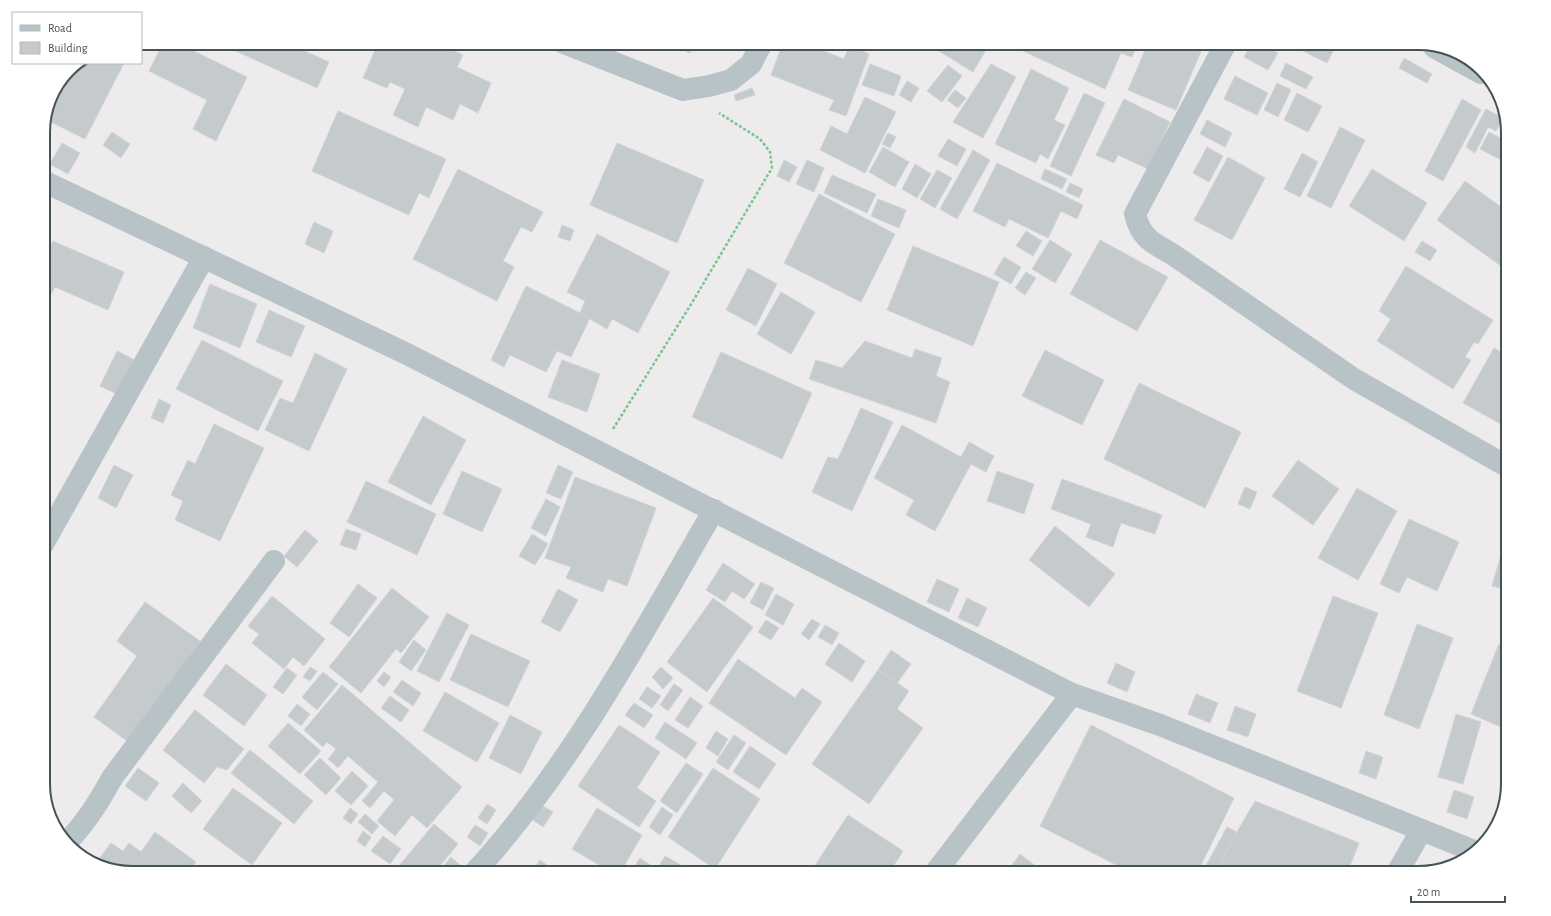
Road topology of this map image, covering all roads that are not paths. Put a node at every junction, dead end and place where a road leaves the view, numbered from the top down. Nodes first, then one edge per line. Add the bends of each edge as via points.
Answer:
1 (582, 50) edge
2 (758, 50) edge
3 (1222, 50) edge
4 (1450, 56) edge
5 (1461, 61) edge
6 (50, 184) edge
7 (204, 257) junction
8 (1501, 463) edge
9 (714, 510) junction
10 (50, 532) edge
11 (274, 561) dead end
12 (1072, 694) junction
13 (1421, 830) junction
14 (71, 838) edge
15 (1469, 849) edge
16 (480, 866) edge
17 (940, 866) edge
18 (1401, 866) edge

1 - 2 street via 683,90 731,80 751,64
3 - 8 street via 1135,214 1139,228 1151,242 1354,379
4 - 5 street
6 - 7 street
7 - 9 street via 405,353
7 - 10 street
9 - 12 street
9 - 16 street via 618,675 570,749 523,814
11 - 14 street via 112,778 82,828
12 - 13 street via 1160,725
12 - 17 street
13 - 15 street
13 - 18 street

